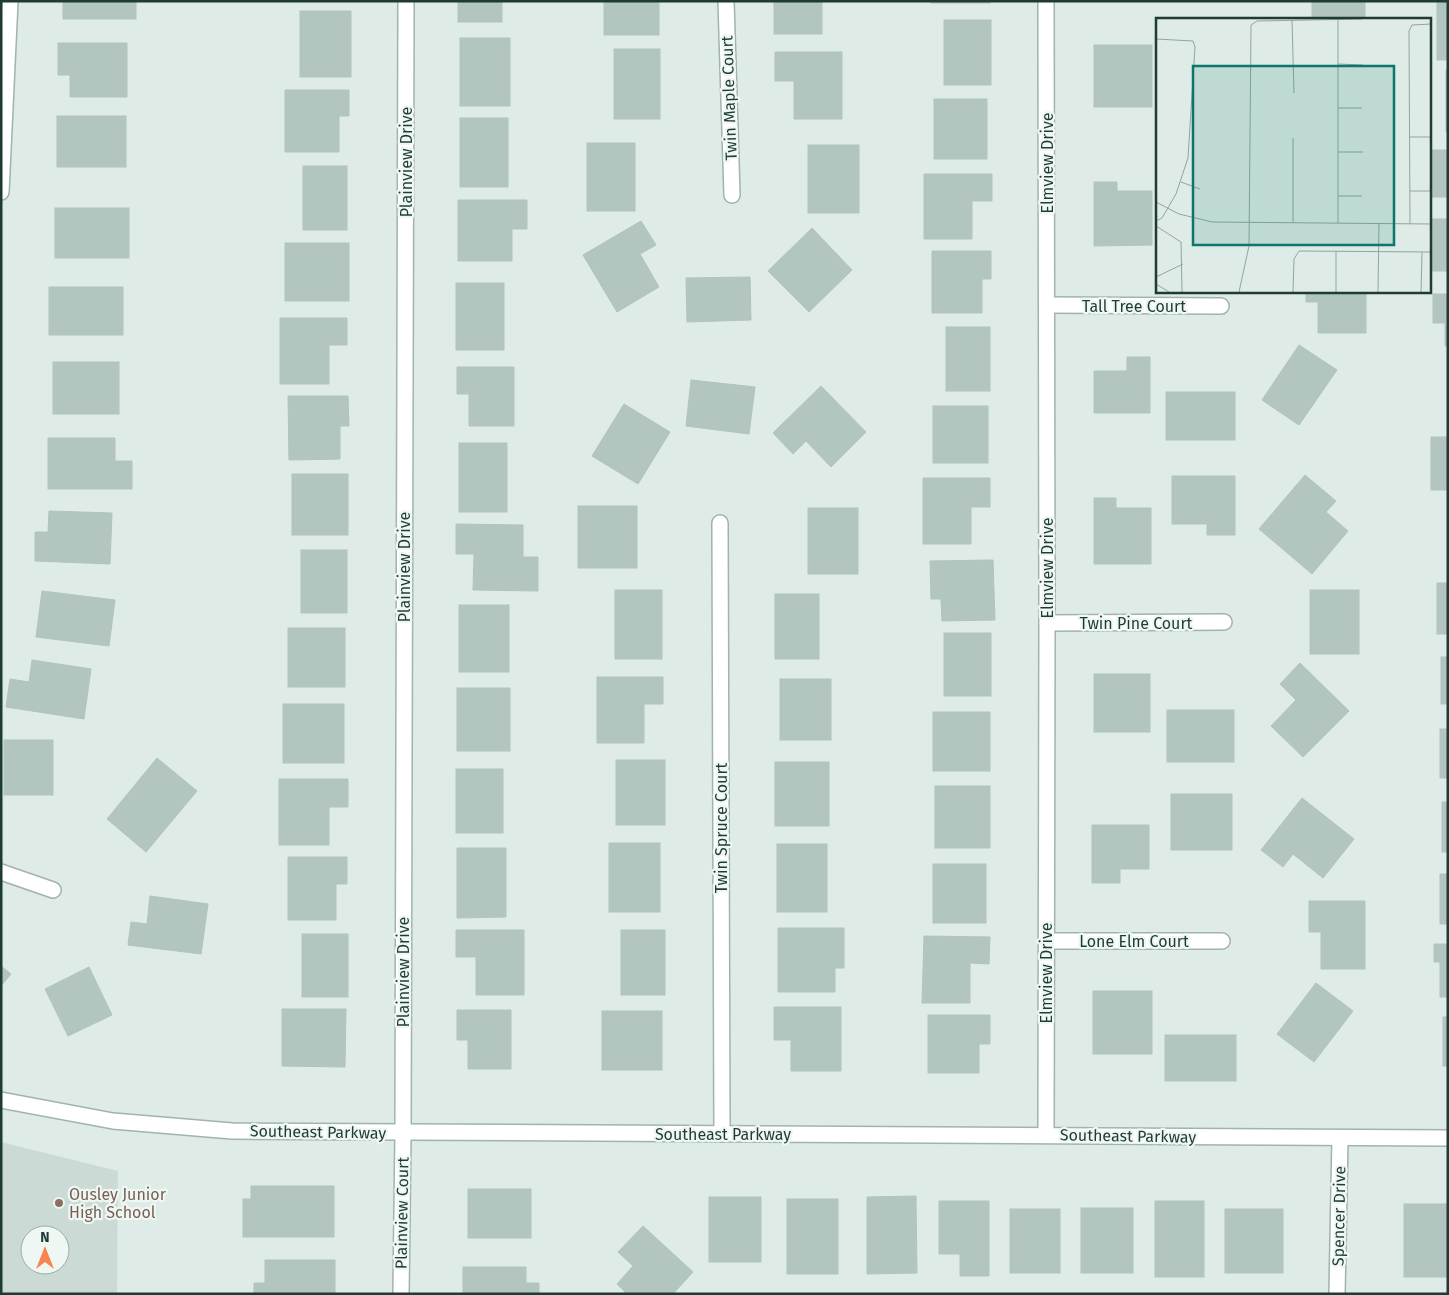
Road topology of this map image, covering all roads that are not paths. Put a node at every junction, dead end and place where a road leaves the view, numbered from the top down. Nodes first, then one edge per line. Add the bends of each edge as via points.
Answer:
1 (10, 1) edge
2 (406, 1) edge
3 (726, 1) edge
4 (1046, 1) edge
5 (1, 192) edge
6 (732, 195) dead end
7 (1048, 306) junction
8 (1221, 306) dead end
9 (720, 523) dead end
10 (1224, 622) dead end
11 (1048, 624) junction
12 (1, 872) edge
13 (53, 890) dead end
14 (1046, 942) junction
15 (1222, 942) dead end
16 (1, 1100) edge
17 (403, 1133) junction
18 (722, 1134) junction
19 (1046, 1135) junction
20 (1340, 1138) junction
21 (1448, 1138) edge
22 (401, 1294) edge
23 (1338, 1294) edge

1 - 5 street
2 - 17 street, Plainview Drive
3 - 6 street, Twin Maple Court
4 - 7 street, Elmview Drive
7 - 8 street, Tall Tree Court
7 - 11 street, Elmview Drive
9 - 18 street, Twin Spruce Court
10 - 11 street, Twin Pine Court
11 - 14 street, Elmview Drive
12 - 13 street
14 - 15 street, Lone Elm Court
14 - 19 street, Elmview Drive
16 - 17 street, Southeast Parkway via 140,1124 232,1131
17 - 18 street, Southeast Parkway
17 - 22 street, Plainview Court
18 - 19 street, Southeast Parkway
19 - 20 street, Southeast Parkway
20 - 21 street, Southeast Parkway
20 - 23 street, Spencer Drive

